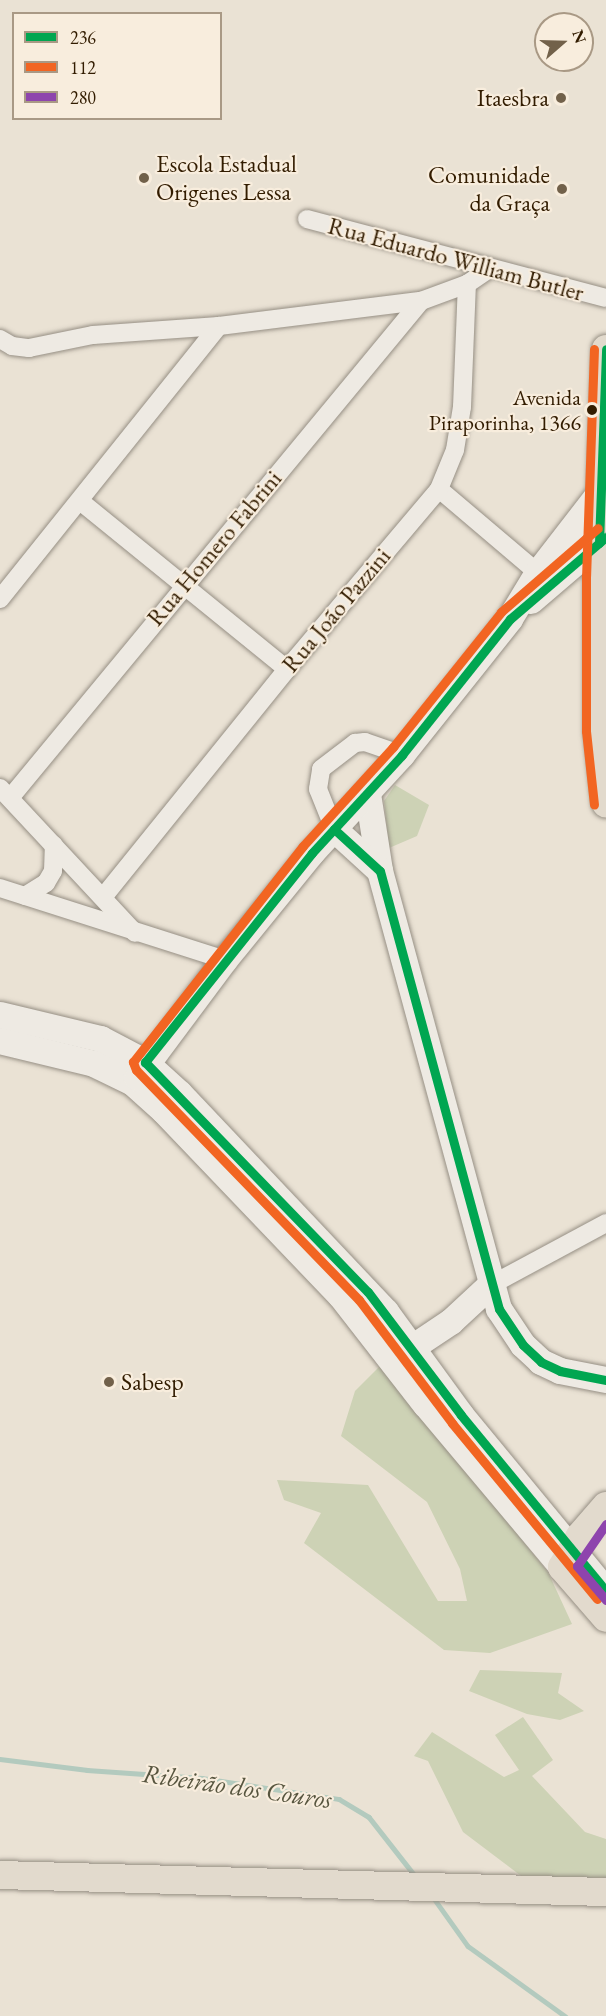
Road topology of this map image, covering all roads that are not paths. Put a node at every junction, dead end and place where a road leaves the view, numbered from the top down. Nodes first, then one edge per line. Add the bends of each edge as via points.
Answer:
1 (307, 219) dead end
2 (489, 269) junction
3 (467, 284) junction
4 (606, 298) edge
5 (421, 301) junction
6 (219, 326) junction
7 (1, 342) edge
8 (606, 349) edge
9 (439, 489) junction
10 (599, 494) junction
11 (80, 501) junction
12 (602, 540) edge
13 (538, 573) junction
14 (184, 583) junction
15 (0, 599) edge
16 (510, 619) junction
17 (287, 669) junction
18 (402, 755) junction
19 (5, 793) edge
20 (368, 794) junction
21 (606, 804) edge
22 (334, 829) junction
23 (54, 845) junction
24 (380, 871) junction
25 (0, 888) edge
26 (25, 896) junction
27 (104, 896) junction
28 (137, 934) junction
29 (225, 960) junction
30 (0, 1015) edge
31 (0, 1041) edge
32 (139, 1073) junction
33 (606, 1223) edge
34 (491, 1286) junction
35 (412, 1348) junction
36 (606, 1380) edge
37 (606, 1506) edge
38 (566, 1558) junction
39 (606, 1591) edge
40 (606, 1618) edge
41 (0, 1875) edge
42 (601, 1895) edge

1 - 2 street, Rua Eduardo William Butler
2 - 3 street
2 - 4 street, Rua Eduardo William Butler
3 - 5 street
3 - 9 street, Rua João Pazzini via 462,407 455,450
5 - 6 street
5 - 14 street, Rua Homero Fabrini
6 - 7 street via 93,335 29,348
6 - 11 street
8 - 10 main road
9 - 13 street
9 - 17 street, Rua João Pazzini
10 - 12 main road
10 - 13 street
11 - 14 street
11 - 15 street
12 - 16 street
12 - 21 main road via 598,731
13 - 16 street
14 - 17 street
14 - 19 street, Rua Homero Fabrini
16 - 18 street
17 - 27 street, Rua João Pazzini
18 - 20 street
18 - 22 street via 365,742 355,743 321,769 318,789
19 - 23 street
20 - 22 street
20 - 24 street
22 - 24 street
22 - 29 street
23 - 26 street via 53,871 46,884
23 - 27 street
24 - 34 street
25 - 26 street
26 - 28 street
27 - 28 street
28 - 29 street
29 - 32 street
30 - 32 street via 73,1029 109,1042
31 - 32 street
32 - 35 street via 360,1283
32 - 38 street via 340,1296 426,1405
33 - 34 street
34 - 35 street via 451,1322
34 - 36 street via 509,1326 534,1357 560,1371
35 - 38 street
37 - 38 main road
38 - 39 street
38 - 40 main road
41 - 42 main road

